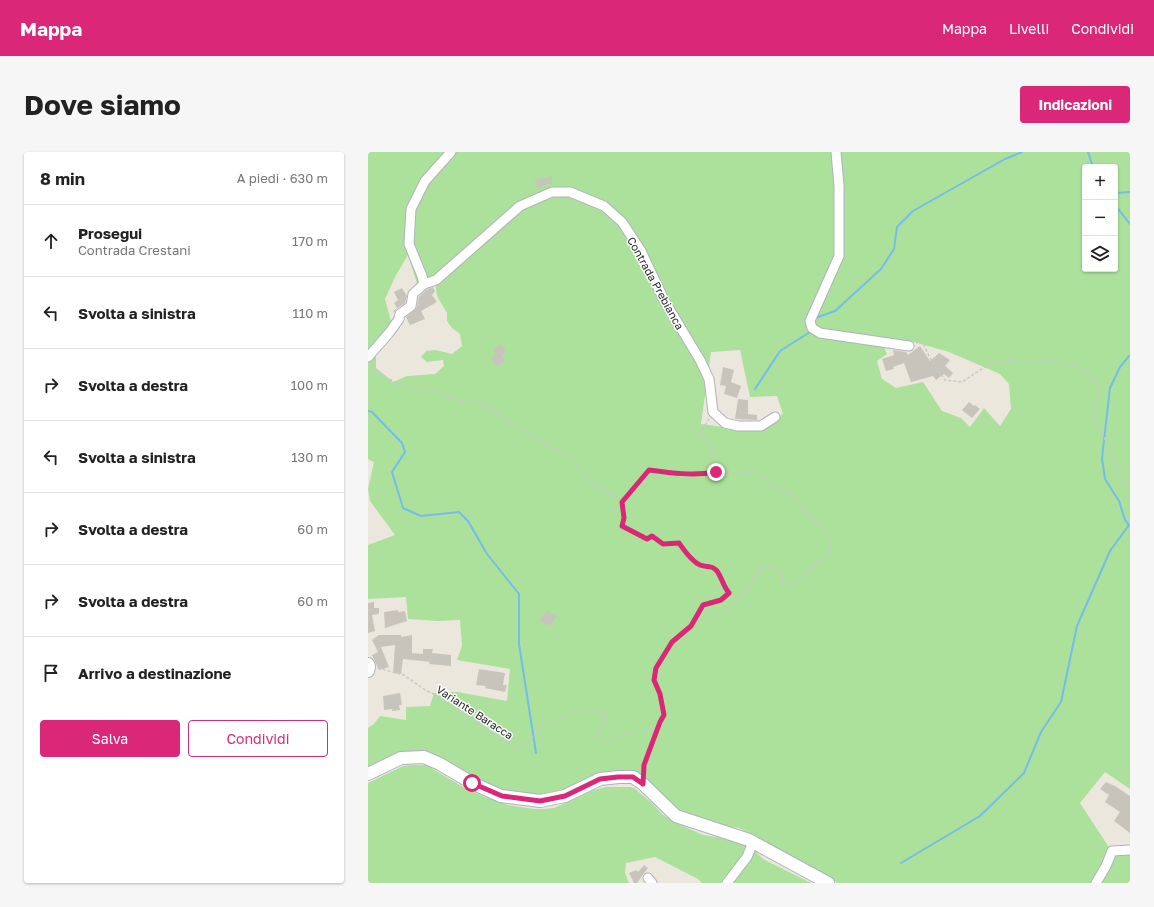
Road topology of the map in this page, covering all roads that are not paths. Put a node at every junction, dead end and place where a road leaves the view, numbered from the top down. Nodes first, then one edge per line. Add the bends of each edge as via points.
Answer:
1 (451, 152) edge
2 (836, 152) edge
3 (424, 284) junction
4 (909, 346) road end
5 (369, 356) edge
6 (775, 417) dead end
7 (368, 774) edge
8 (753, 842) junction
9 (1130, 850) edge
10 (727, 883) edge
11 (828, 883) edge
12 (1096, 883) edge

1 - 3 street via 425,182 411,209 409,244
2 - 4 street via 839,186 839,256 810,321 812,328 820,333
3 - 5 street via 413,294 411,306 400,314 389,333
3 - 6 street, Contrada Prebianca via 436,280 520,206 552,192 570,192 604,206 622,222 641,251 664,300 709,379 713,412 725,423 738,426 762,426
7 - 8 street via 401,758 424,757 502,796 540,801 565,796 600,779 633,777 676,816
8 - 10 street via 747,857
8 - 11 street
9 - 12 street via 1112,851

